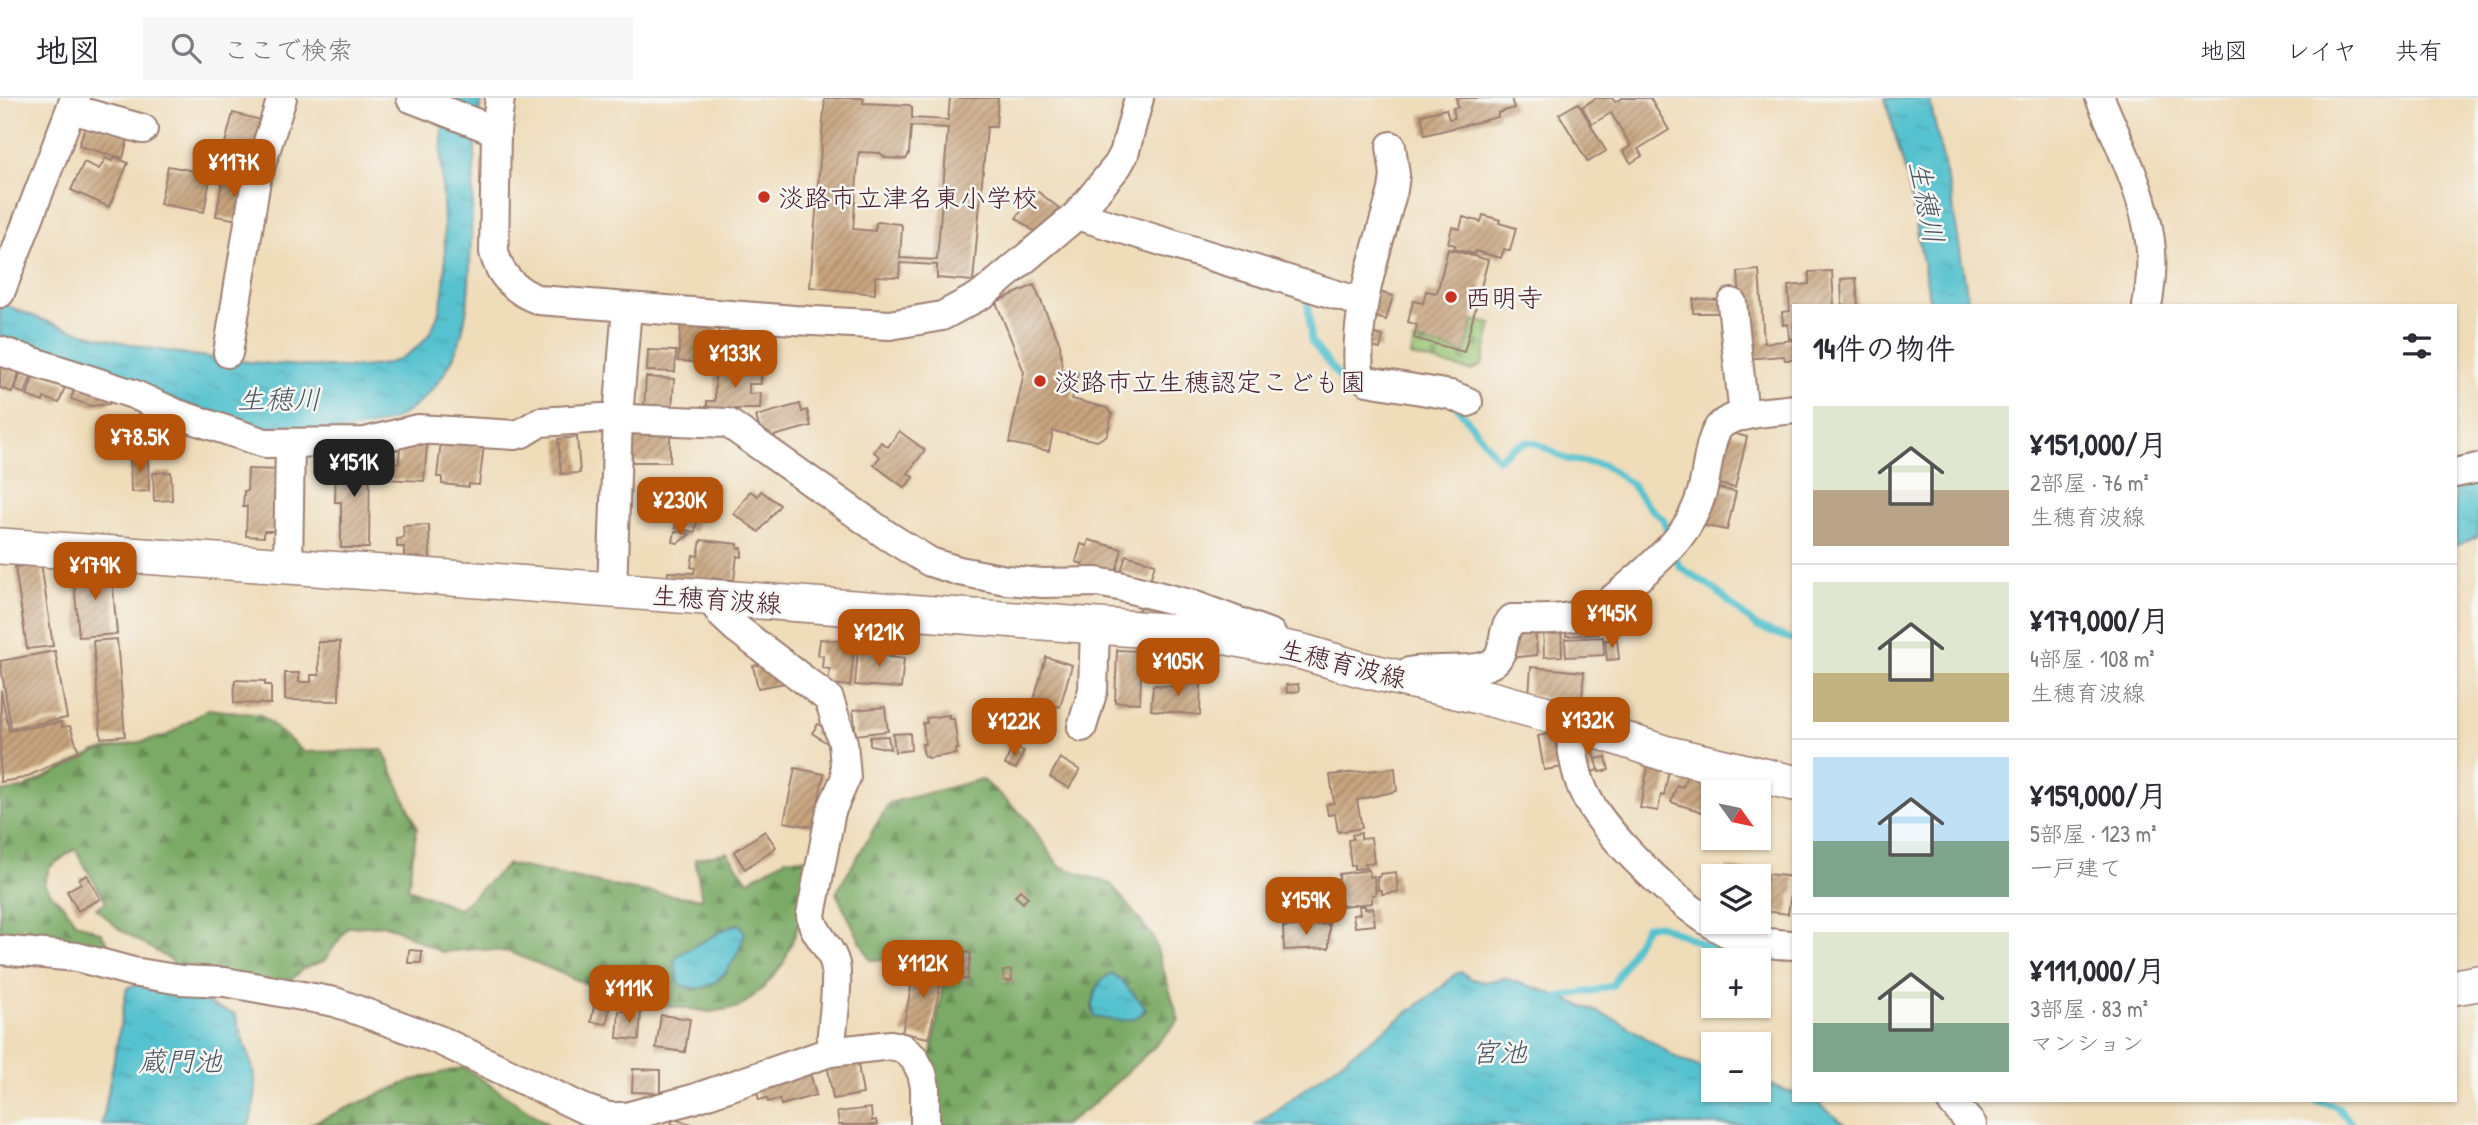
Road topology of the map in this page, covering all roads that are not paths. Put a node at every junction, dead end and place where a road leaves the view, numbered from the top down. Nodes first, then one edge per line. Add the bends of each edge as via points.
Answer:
1 (282, 98) edge
2 (500, 98) edge
3 (1139, 98) edge
4 (2100, 98) edge
5 (431, 103) edge
6 (73, 104) edge
7 (144, 129) dead end
8 (489, 129) junction
9 (1391, 146) dead end
10 (1077, 215) junction
11 (0, 293) edge
12 (1363, 303) junction
13 (1732, 303) dead end
14 (2147, 304) edge
15 (627, 307) junction
16 (0, 351) edge
17 (228, 353) dead end
18 (1468, 402) dead end
19 (1792, 409) edge
20 (1744, 416) junction
21 (618, 417) junction
22 (290, 444) junction
23 (2478, 468) edge
24 (2457, 473) edge
25 (0, 546) edge
26 (288, 566) junction
27 (612, 591) junction
28 (710, 598) junction
29 (1095, 628) junction
30 (1328, 659) junction
31 (1393, 676) junction
32 (1569, 722) junction
33 (1082, 727) dead end
34 (1792, 783) edge
35 (1792, 945) edge
36 (0, 950) edge
37 (2478, 983) edge
38 (2457, 987) edge
39 (830, 1052) junction
40 (1952, 1102) edge
41 (925, 1125) edge
42 (1972, 1125) edge

1 - 17 street via 256,180
2 - 8 street
3 - 10 street via 1124,154
4 - 14 street via 2147,227 2152,270
5 - 8 street
6 - 7 street
6 - 11 street
8 - 15 street via 494,252 510,283 539,300
9 - 12 street via 1393,190
10 - 12 street
10 - 15 street via 983,294 942,316 890,325
12 - 18 street via 1357,349 1362,377
13 - 20 street
15 - 21 street
16 - 22 street via 255,440
19 - 20 street
20 - 31 street via 1718,428 1702,492 1682,534 1626,589 1577,616 1512,619 1491,664 1446,671 1419,669
21 - 22 street via 540,422 515,435 418,429 365,442
21 - 27 street
21 - 30 street via 728,423 930,562 1006,580 1096,582 1134,589 1203,608
22 - 26 street
23 - 24 street
25 - 26 main road, 生穂育波線
26 - 27 main road, 生穂育波線
27 - 28 main road, 生穂育波線
28 - 29 main road, 生穂育波線
28 - 39 street via 744,635 832,703 847,768 831,811 811,915 835,965
29 - 30 main road, 生穂育波線 via 1218,635
29 - 33 street via 1093,690
30 - 31 main road, 生穂育波線
31 - 32 main road, 生穂育波線
32 - 34 main road, 生穂育波線 via 1664,753
32 - 35 street via 1572,753 1585,793 1632,856 1727,932 1751,941
36 - 39 street via 78,957 133,972 225,982 335,1002 439,1040 583,1109 608,1116 626,1117 693,1099
37 - 38 main road
39 - 41 street via 891,1045 902,1048 922,1073
40 - 42 street

